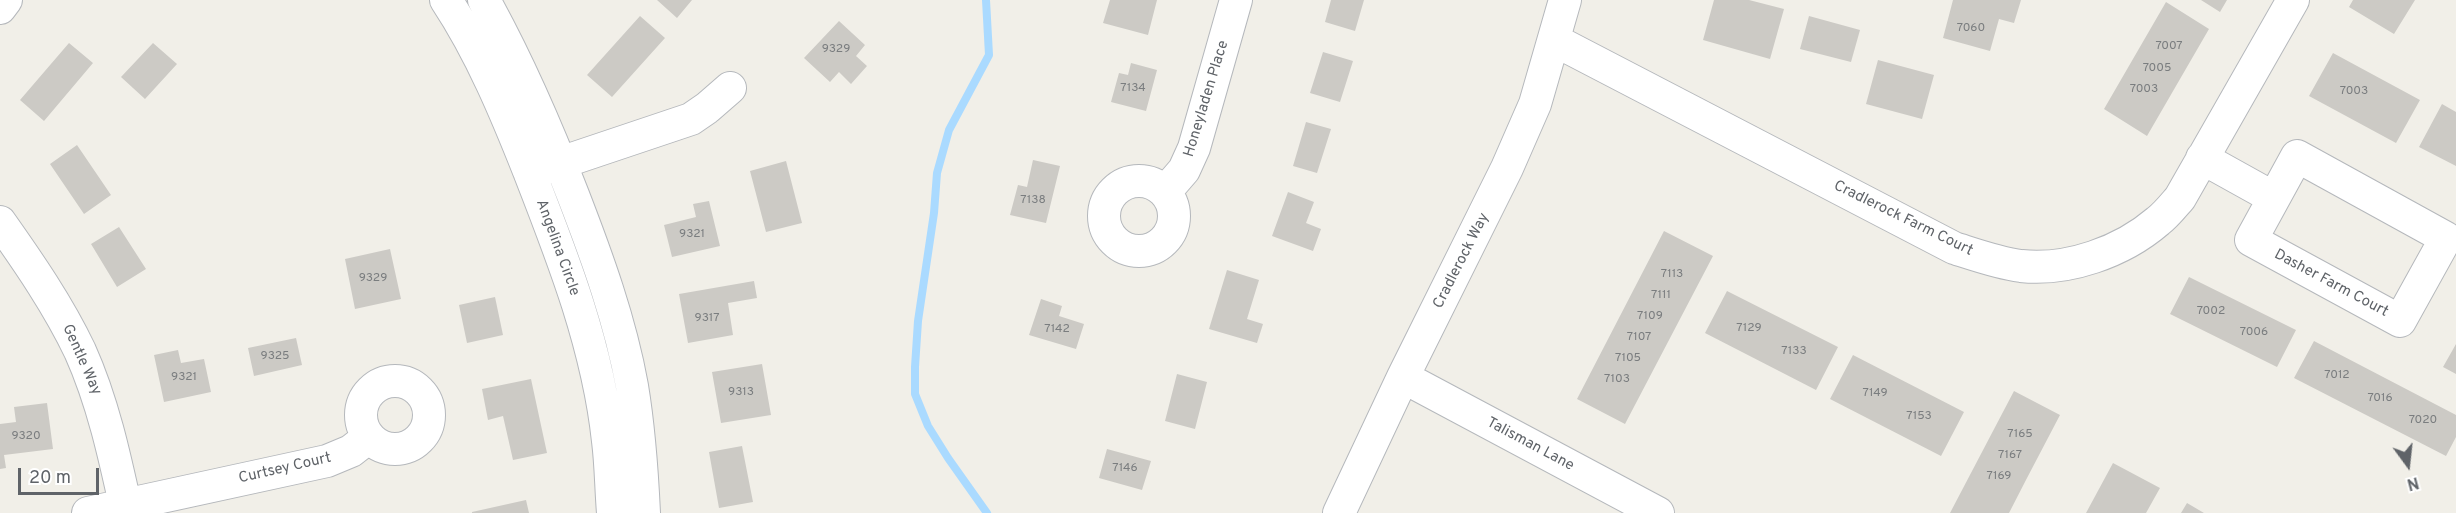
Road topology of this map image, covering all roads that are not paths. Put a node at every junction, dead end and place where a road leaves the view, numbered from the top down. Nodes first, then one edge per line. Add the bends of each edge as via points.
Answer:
1 (6, 0) edge
2 (446, 0) edge
3 (484, 0) edge
4 (1236, 0) edge
5 (1565, 0) edge
6 (2293, 0) edge
7 (0, 8) edge
8 (1554, 40) junction
9 (730, 88) dead end
10 (2202, 158) junction
11 (560, 162) junction
12 (529, 173) junction
13 (1165, 192) dead end
14 (2274, 198) junction
15 (0, 222) edge
16 (1403, 377) junction
17 (639, 436) junction
18 (369, 437) dead end
19 (608, 440) junction
20 (126, 509) edge
21 (88, 513) edge
22 (612, 513) edge
23 (644, 513) edge
24 (1339, 513) edge
25 (1658, 513) edge

1 - 7 street
2 - 12 street, Angelina Circle via 500,100
3 - 11 street via 529,87
4 - 13 street, Honeyladen Place via 1194,148 1184,170
5 - 8 street, Cradlerock Way
6 - 10 street, Cradlerock Farm Court
8 - 10 street, Cradlerock Farm Court via 1954,248 2000,262 2053,266 2108,251 2158,222 2180,198
8 - 16 street, Cradlerock Way via 1535,104 1507,168
9 - 11 street via 691,119
10 - 14 street
11 - 12 street
11 - 17 street via 596,255 618,328
12 - 19 street, Angelina Circle via 587,334
14 - 14 street, Dasher Farm Court via 2297,156 2446,238 2400,321 2251,240
15 - 20 street, Gentle Way via 34,270 80,351 109,431
16 - 24 street, Cradlerock Way
16 - 25 street, Talisman Lane
17 - 19 street
17 - 23 street
18 - 20 street, Curtsey Court via 351,451 327,461
19 - 22 street, Angelina Circle
20 - 21 street, Curtsey Court

